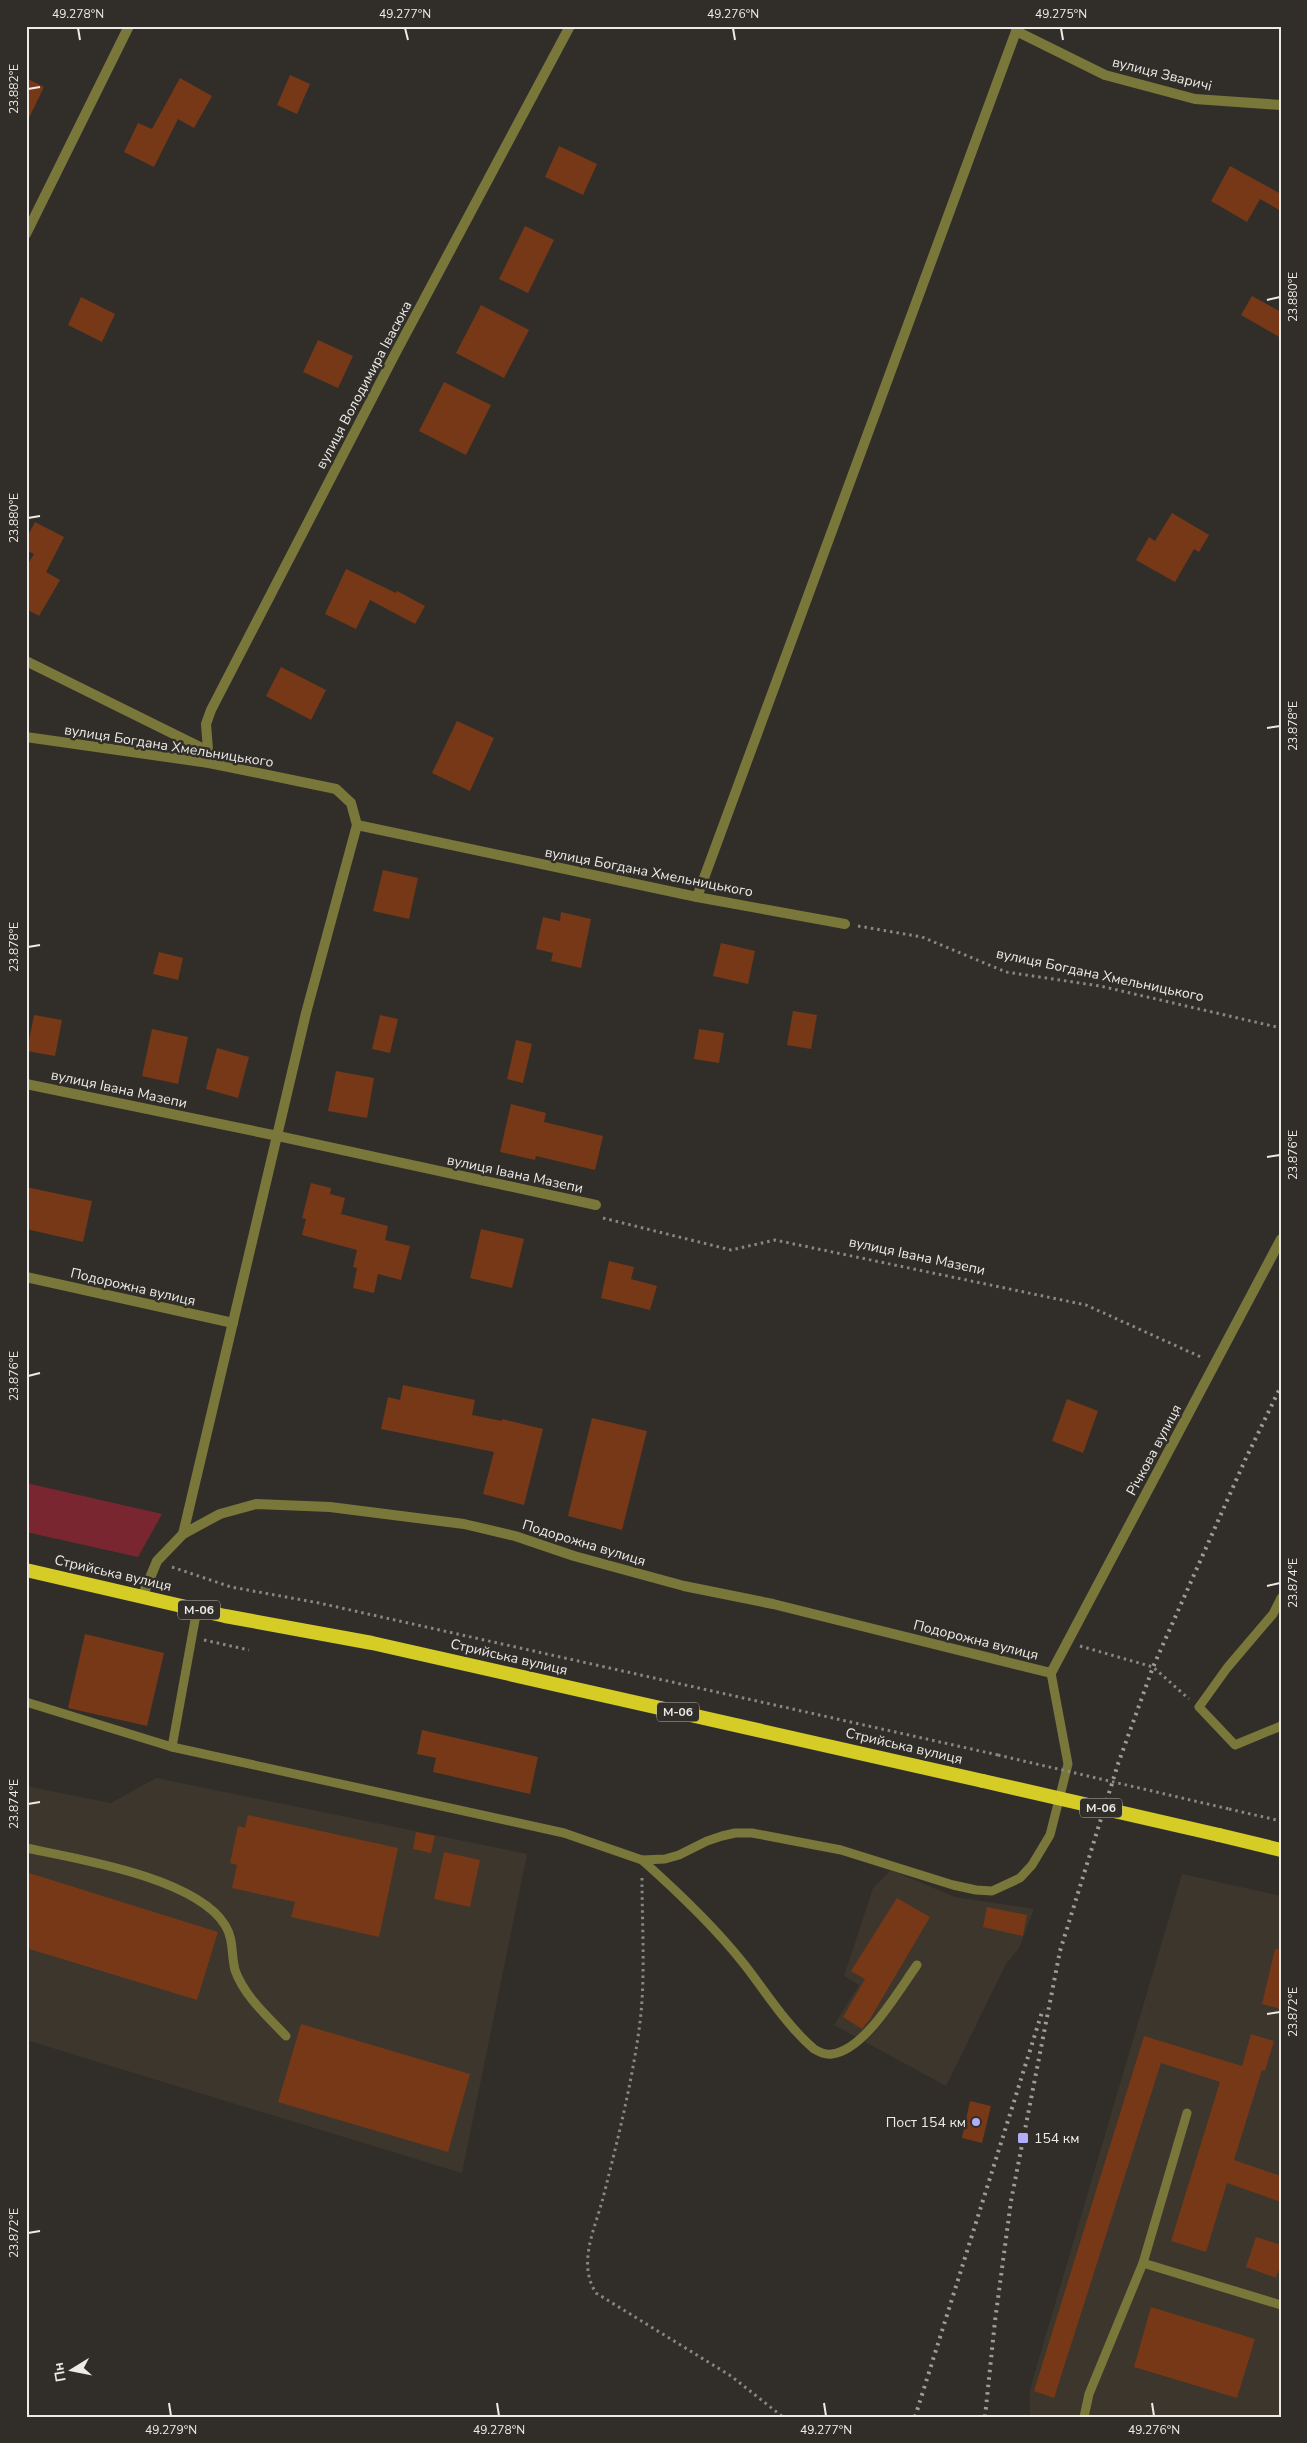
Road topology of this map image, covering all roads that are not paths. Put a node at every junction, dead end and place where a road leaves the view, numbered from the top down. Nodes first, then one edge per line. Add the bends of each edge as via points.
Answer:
1 (129, 26) edge
2 (570, 26) edge
3 (1017, 29) edge
4 (1281, 105) edge
5 (26, 234) edge
6 (26, 661) edge
7 (26, 738) edge
8 (208, 751) junction
9 (209, 763) junction
10 (357, 825) junction
11 (697, 897) junction
12 (845, 924) road end
13 (26, 1084) edge
14 (278, 1136) junction
15 (596, 1205) road end
16 (1281, 1240) edge
17 (26, 1277) edge
18 (233, 1323) junction
19 (183, 1534) junction
20 (26, 1570) edge
21 (142, 1597) junction
22 (1281, 1598) edge
23 (197, 1609) junction
24 (1051, 1673) junction
25 (26, 1702) edge
26 (1281, 1726) edge
27 (172, 1747) junction
28 (26, 1848) edge
29 (1281, 1850) edge
30 (642, 1860) junction
31 (917, 1965) dead end
32 (286, 2036) dead end
33 (1186, 2113) dead end
34 (1143, 2263) junction
35 (1281, 2305) edge
36 (1084, 2417) edge

1 - 5 street
2 - 8 street, вулиця Володимира Івасюка via 395,354 211,710 206,724
3 - 4 street, вулиця Зваричі via 1105,75 1195,99
3 - 11 street
6 - 8 street
7 - 9 street, вулиця Богдана Хмельницького
8 - 9 street, вулиця Володимира Івасюка
9 - 10 street, вулиця Богдана Хмельницького via 336,789 350,804
10 - 11 street, вулиця Богдана Хмельницького
10 - 14 street via 306,1013
11 - 12 street, вулиця Богдана Хмельницького
13 - 14 street, вулиця Івана Мазепи
14 - 15 street, вулиця Івана Мазепи
14 - 18 street
16 - 24 street, Річкова вулиця
17 - 18 street, Подорожна вулиця
18 - 19 street
19 - 21 street, Подорожна вулиця via 157,1561
19 - 24 street, Подорожна вулиця via 220,1514 256,1504 330,1507 464,1524 684,1586 773,1604
20 - 21 highway, Стрийська вулиця / М-06
21 - 23 highway, Стрийська вулиця / М-06
22 - 26 lane via 1273,1614 1199,1707 1235,1746
23 - 27 lane
23 - 29 highway, Стрийська вулиця / М-06, bridge via 372,1643
24 - 30 lane via 1068,1764 1050,1835 1032,1865 1020,1878 1006,1886 992,1891 976,1890 841,1850 752,1833 722,1836 679,1855
25 - 27 lane
27 - 30 lane via 564,1833
28 - 32 lane via 102,1864 166,1884 211,1907 226,1926 241,1983
30 - 31 lane via 708,1924 796,2031 816,2050 830,2055 854,2045
33 - 34 lane
34 - 35 lane
34 - 36 lane via 1089,2394

